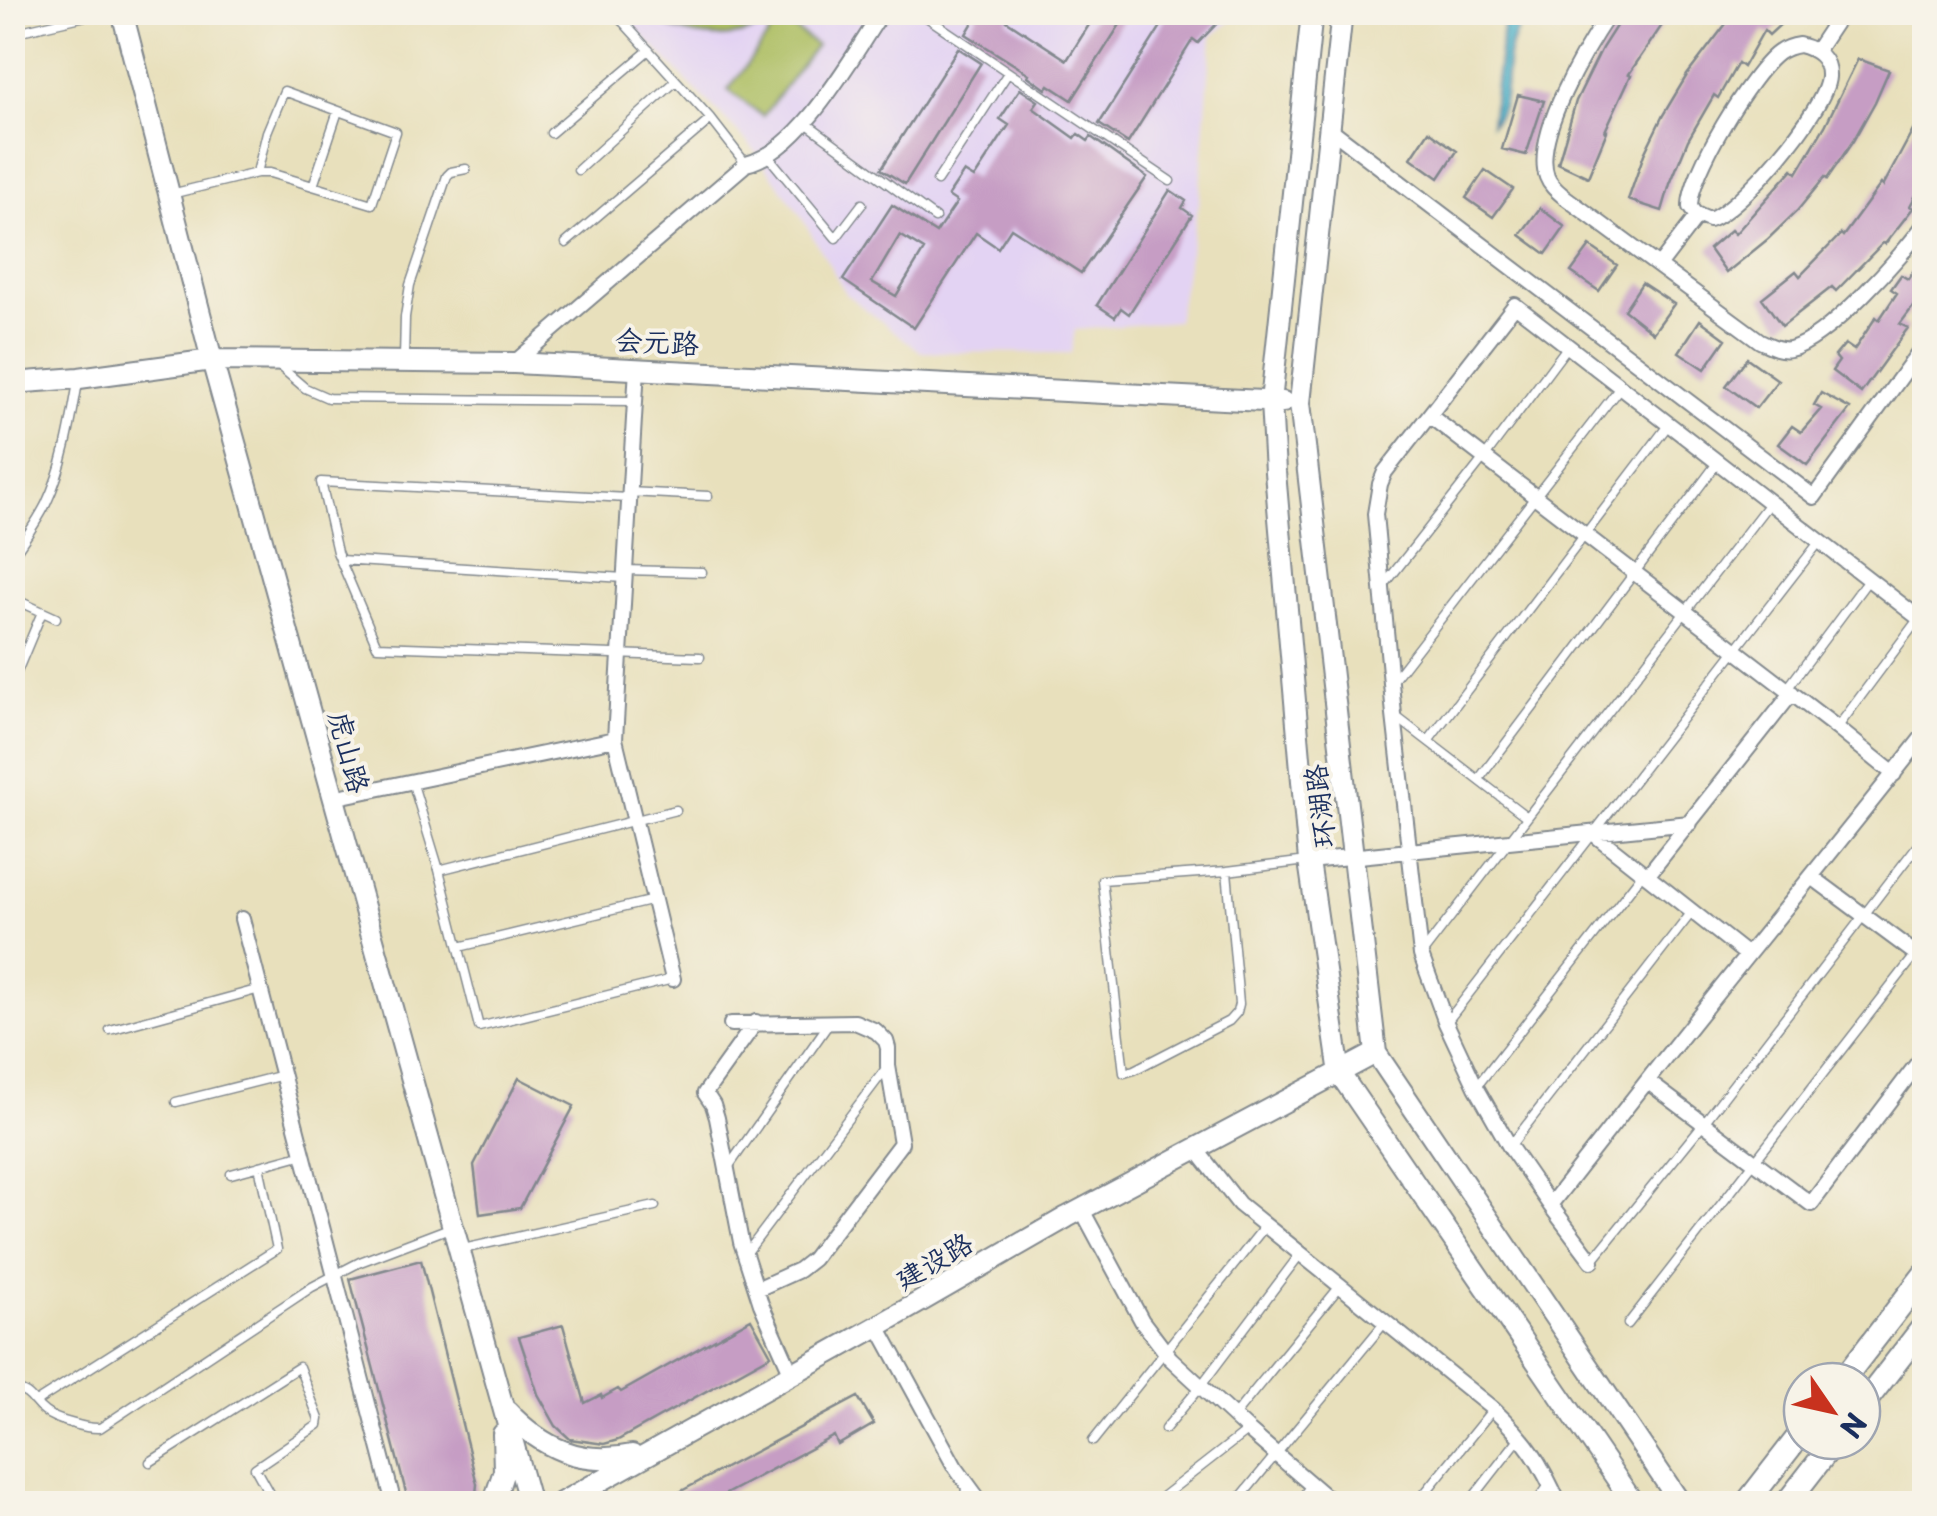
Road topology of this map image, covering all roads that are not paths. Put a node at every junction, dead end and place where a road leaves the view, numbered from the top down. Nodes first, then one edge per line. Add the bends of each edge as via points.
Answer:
1 (103, 12) edge
2 (122, 12) edge
3 (611, 12) edge
4 (882, 12) edge
5 (920, 12) edge
6 (1312, 12) edge
7 (1342, 12) edge
8 (1610, 12) edge
9 (1842, 12) edge
10 (12, 33) edge
11 (649, 50) junction
12 (1816, 51) junction
13 (1008, 73) junction
14 (676, 80) junction
15 (338, 110) junction
16 (711, 118) junction
17 (806, 123) junction
18 (1330, 129) junction
19 (551, 133) dead end
20 (768, 156) junction
21 (746, 164) junction
22 (466, 169) dead end
23 (578, 170) dead end
24 (257, 172) junction
25 (937, 181) dead end
26 (1170, 181) dead end
27 (314, 186) junction
28 (169, 195) junction
29 (862, 204) dead end
30 (1698, 215) junction
31 (934, 218) dead end
32 (1924, 224) edge
33 (566, 243) dead end
34 (1658, 266) junction
35 (1924, 345) edge
36 (1568, 346) junction
37 (212, 360) junction
38 (273, 361) junction
39 (404, 363) junction
40 (514, 363) junction
41 (637, 368) junction
42 (78, 378) junction
43 (12, 384) edge
44 (1620, 386) junction
45 (634, 401) junction
46 (1271, 402) junction
47 (1300, 403) junction
48 (1430, 416) junction
49 (1669, 424) junction
50 (1484, 458) junction
51 (1718, 462) junction
52 (628, 495) junction
53 (708, 496) dead end
54 (1536, 498) junction
55 (1770, 502) junction
56 (1585, 535) junction
57 (1820, 541) junction
58 (12, 557) edge
59 (340, 560) junction
60 (702, 572) dead end
61 (1635, 573) junction
62 (624, 574) junction
63 (1869, 579) junction
64 (1382, 587) junction
65 (12, 598) edge
66 (42, 612) junction
67 (1686, 612) junction
68 (56, 618) dead end
69 (1922, 620) edge
70 (1736, 650) junction
71 (620, 653) junction
72 (700, 657) dead end
73 (1391, 683) junction
74 (12, 684) edge
75 (1789, 691) junction
76 (1394, 715) junction
77 (1837, 728) junction
78 (1924, 735) edge
79 (615, 738) junction
80 (1429, 740) junction
81 (1894, 774) junction
82 (1479, 780) junction
83 (412, 781) junction
84 (334, 798) junction
85 (676, 810) dead end
86 (1527, 817) junction
87 (634, 820) junction
88 (1690, 822) junction
89 (1594, 834) junction
90 (1924, 837) edge
91 (1508, 842) junction
92 (1410, 852) junction
93 (1354, 857) junction
94 (1309, 861) junction
95 (439, 870) junction
96 (1227, 872) junction
97 (1645, 874) junction
98 (1812, 877) junction
99 (654, 900) junction
100 (1692, 912) junction
101 (1865, 916) junction
102 (242, 919) dead end
103 (459, 947) junction
104 (1922, 953) edge
105 (1746, 954) junction
106 (1421, 955) junction
107 (673, 979) joint
108 (260, 989) junction
109 (756, 1022) junction
110 (830, 1022) junction
111 (1446, 1023) junction
112 (731, 1024) dead end
113 (110, 1030) dead end
114 (1376, 1053) junction
115 (1924, 1055) edge
116 (888, 1066) junction
117 (283, 1074) junction
118 (1340, 1074) junction
119 (1647, 1082) junction
120 (1476, 1087) junction
121 (176, 1102) dead end
122 (1703, 1124) junction
123 (1510, 1147) junction
124 (1196, 1149) junction
125 (304, 1154) junction
126 (1755, 1162) junction
127 (259, 1166) junction
128 (726, 1170) junction
129 (231, 1174) dead end
130 (1550, 1205) junction
131 (655, 1206) dead end
132 (1082, 1210) junction
133 (1266, 1225) junction
134 (452, 1228) junction
135 (458, 1250) junction
136 (1300, 1253) junction
137 (746, 1255) junction
138 (1592, 1261) joint
139 (336, 1274) junction
140 (1924, 1275) edge
141 (1340, 1285) junction
142 (756, 1289) junction
143 (1386, 1322) junction
144 (1628, 1324) dead end
145 (878, 1326) junction
146 (1924, 1326) edge
147 (1166, 1352) junction
148 (1857, 1361) edge
149 (792, 1374) junction
150 (1882, 1380) edge
151 (1200, 1386) junction
152 (12, 1389) edge
153 (36, 1402) junction
154 (502, 1406) junction
155 (1493, 1409) junction
156 (1234, 1418) junction
157 (1165, 1429) dead end
158 (1248, 1430) junction
159 (1522, 1436) junction
160 (1094, 1442) dead end
161 (654, 1451) junction
162 (1274, 1454) junction
163 (1782, 1458) edge
164 (1819, 1461) edge
165 (150, 1462) dead end
166 (966, 1484) junction
167 (1312, 1484) junction
168 (1550, 1484) junction
169 (1158, 1502) edge
170 (275, 1504) edge
171 (394, 1504) edge
172 (493, 1504) edge
173 (530, 1504) edge
174 (559, 1504) edge
175 (594, 1504) edge
176 (965, 1504) edge
177 (982, 1504) edge
178 (1235, 1504) edge
179 (1297, 1504) edge
180 (1334, 1504) edge
181 (1416, 1504) edge
182 (1468, 1504) edge
183 (1535, 1504) edge
184 (1559, 1504) edge
185 (1634, 1504) edge
186 (1681, 1504) edge
187 (1746, 1504) edge
188 (1786, 1504) edge

1 - 10 lane
2 - 28 street, 虎山路
3 - 11 lane
4 - 17 street
5 - 13 lane
6 - 46 street, 环湖路
7 - 18 street, 环湖路
8 - 34 street via 1558,106 1546,144 1546,173 1562,195
9 - 12 street
11 - 14 lane
11 - 19 lane
12 - 30 street via 1826,64 1826,85 1797,136 1720,216
12 - 30 street via 1800,45 1779,52 1741,96 1690,196
13 - 25 lane
13 - 26 lane
14 - 16 lane
14 - 23 lane
15 - 24 lane via 284,91
15 - 27 lane
15 - 27 lane via 396,132 372,204
16 - 21 lane
16 - 33 lane
17 - 20 street
17 - 31 lane
18 - 35 street via 1814,497
18 - 47 street, 环湖路
20 - 21 street
20 - 29 lane via 836,238
21 - 40 street
22 - 39 lane via 447,176 416,266 407,298
24 - 27 lane
24 - 28 lane
28 - 37 street, 虎山路
30 - 34 street
32 - 34 street via 1871,288 1790,349 1760,341
36 - 44 street
36 - 48 street via 1515,305
36 - 50 lane
37 - 38 street, 会元路
37 - 42 street, 会元路
37 - 84 street, 虎山路
38 - 39 street, 会元路
38 - 45 lane via 328,398
39 - 40 street, 会元路
40 - 41 street, 会元路
41 - 45 street
41 - 46 street, 会元路
42 - 43 street, 会元路
42 - 58 lane via 52,489
44 - 49 street
44 - 54 lane
45 - 52 street
46 - 47 street, 会元路
46 - 94 street, 环湖路
47 - 93 street, 环湖路
48 - 50 street
48 - 64 street via 1380,484
49 - 51 street
49 - 56 lane
50 - 54 street
50 - 64 lane
51 - 55 street
51 - 61 lane
52 - 53 lane
52 - 59 lane via 322,482
52 - 62 street
54 - 56 street
54 - 73 lane
55 - 57 street
55 - 67 lane
56 - 61 street
56 - 80 lane
57 - 63 street
57 - 70 lane
59 - 62 lane
59 - 71 lane via 377,646
60 - 62 lane
61 - 67 street
61 - 82 lane
62 - 71 street
63 - 69 street
63 - 75 lane
64 - 73 street
65 - 66 lane
66 - 68 lane
66 - 74 lane
67 - 70 street
67 - 86 lane
69 - 77 lane
70 - 75 street
70 - 89 lane
71 - 72 lane
71 - 79 street
73 - 76 street
75 - 77 street
75 - 88 street
76 - 80 lane
76 - 92 street
77 - 81 street
78 - 81 street
79 - 83 street
79 - 87 street
80 - 82 lane
81 - 98 street
82 - 86 lane
83 - 84 street
83 - 95 lane
84 - 134 street, 虎山路
85 - 87 lane
86 - 91 lane
87 - 95 lane
87 - 99 street
88 - 89 street
88 - 97 street
89 - 91 street
89 - 97 street
89 - 111 lane
90 - 101 lane
91 - 92 street
91 - 106 lane
92 - 93 street
92 - 106 street
93 - 94 street
93 - 114 street, 环湖路
94 - 96 lane
94 - 118 street, 环湖路
95 - 103 lane
96 - 96 lane via 1236,1012 1124,1073 1102,880
97 - 100 street
97 - 120 lane
98 - 101 street
98 - 105 street
99 - 103 lane
99 - 107 street
100 - 105 street
100 - 123 lane
101 - 104 street
101 - 122 lane
102 - 108 street
103 - 107 lane via 479,1027
104 - 126 lane
105 - 119 street
106 - 111 street
108 - 113 lane
108 - 117 street
109 - 110 street
109 - 112 street
109 - 128 street via 705,1093
110 - 116 street via 876,1030 886,1042
110 - 128 lane
111 - 120 street
114 - 118 street, 建设路
114 - 186 street, 环湖路
115 - 126 street via 1811,1204
116 - 137 lane
116 - 142 street via 902,1143 813,1260
117 - 121 lane
117 - 125 street
118 - 124 street, 建设路
118 - 185 street, 环湖路
119 - 122 street
119 - 130 street
120 - 123 street
122 - 126 street
122 - 138 lane
123 - 130 street
124 - 132 street, 建设路
124 - 133 street
125 - 127 lane
125 - 139 street
126 - 144 lane
127 - 129 lane
127 - 153 lane via 277,1249
128 - 137 street
130 - 138 street
131 - 135 lane
132 - 145 street, 建设路
132 - 147 street
133 - 136 street
133 - 147 lane
134 - 135 street, 虎山路
134 - 139 lane
135 - 154 street, 虎山路
136 - 141 street
136 - 151 lane
137 - 142 street
139 - 153 lane via 100,1428 50,1415
139 - 171 street
140 - 148 main road
141 - 143 street
141 - 156 lane
142 - 149 street
143 - 155 street
143 - 162 lane
145 - 149 street, 建设路
145 - 166 street
146 - 150 main road
147 - 151 street
147 - 160 lane
149 - 161 street, 建设路
151 - 156 street
151 - 157 lane
152 - 153 lane
154 - 161 street via 524,1429 573,1455 610,1460
154 - 172 street via 504,1471
154 - 173 street, 虎山路
155 - 159 street
155 - 181 lane
156 - 158 street
158 - 162 street
158 - 169 lane
159 - 168 street
159 - 182 lane
161 - 174 street, 建设路
161 - 175 street
162 - 167 street
162 - 178 lane
163 - 187 main road
164 - 188 main road
165 - 170 lane via 298,1366 319,1419 254,1468
166 - 176 lane
166 - 177 street
167 - 179 lane
167 - 180 street
168 - 183 lane
168 - 184 street

